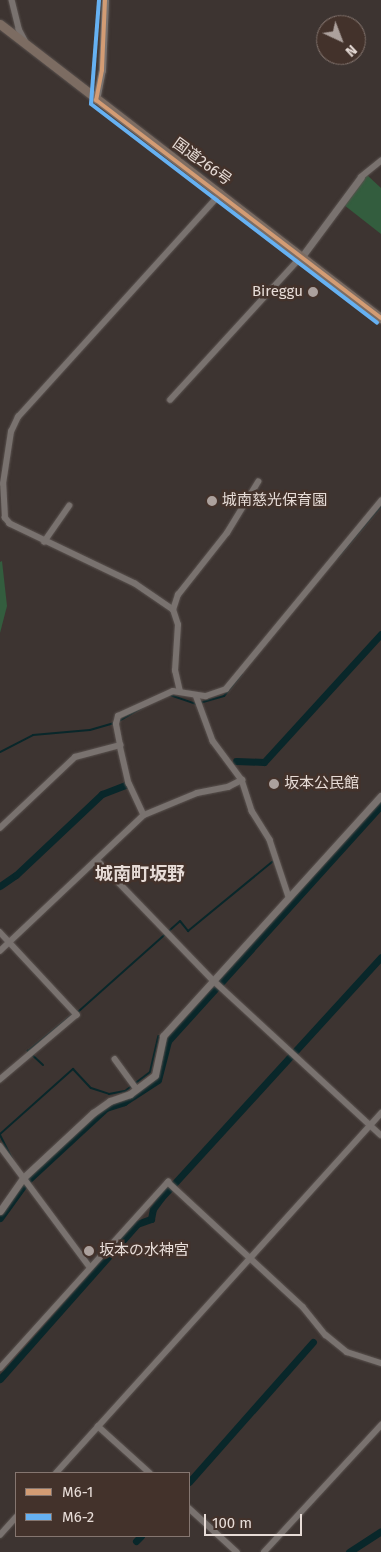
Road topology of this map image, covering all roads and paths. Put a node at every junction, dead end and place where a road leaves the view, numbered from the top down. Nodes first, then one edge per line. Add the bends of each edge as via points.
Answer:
1 (12, 0) edge
2 (105, 0) edge
3 (3, 26) edge
4 (30, 48) junction
5 (96, 100) junction
6 (381, 161) edge
7 (361, 177) joint
8 (222, 194) junction
9 (303, 255) junction
10 (381, 318) edge
11 (170, 400) dead end
12 (258, 482) dead end
13 (381, 501) edge
14 (68, 506) dead end
15 (2, 511) edge
16 (44, 542) junction
17 (173, 610) junction
18 (180, 692) junction
19 (196, 695) junction
20 (120, 745) junction
21 (242, 780) junction
22 (381, 796) edge
23 (144, 815) junction
24 (0, 828) edge
25 (97, 860) junction
26 (289, 897) junction
27 (0, 932) edge
28 (10, 942) junction
29 (0, 951) edge
30 (214, 981) junction
31 (115, 1059) dead end
32 (0, 1080) edge
33 (137, 1089) junction
34 (381, 1112) edge
35 (370, 1125) junction
36 (381, 1135) edge
37 (0, 1146) edge
38 (23, 1178) junction
39 (0, 1211) edge
40 (249, 1256) junction
41 (90, 1267) junction
42 (381, 1363) edge
43 (0, 1368) edge
44 (381, 1424) edge
45 (98, 1426) junction
46 (57, 1472) edge
47 (149, 1472) edge
48 (190, 1509) edge
49 (15, 1518) edge
50 (0, 1536) edge
51 (237, 1552) edge
52 (264, 1552) edge

1 - 4 street via 19,29
2 - 5 street via 102,70
3 - 4 highway, 国道266号
4 - 5 highway, 国道266号
5 - 8 highway, 国道266号
6 - 7 street
7 - 9 street
8 - 9 highway, 国道266号
8 - 15 street via 18,417 11,432
9 - 10 highway, 国道266号
9 - 11 street
12 - 17 street via 202,569 186,582
13 - 19 street via 226,689 206,696
14 - 16 street
15 - 16 street via 10,524
16 - 17 street via 135,584
17 - 18 street via 178,625 175,671
18 - 19 street
18 - 20 street via 173,691 118,716 116,724
19 - 21 street via 213,741
20 - 23 street via 129,783
20 - 24 street via 75,757
21 - 23 street via 228,788 197,793
21 - 26 street via 252,810 277,856
22 - 26 street
23 - 25 street
25 - 28 street
25 - 30 street
26 - 30 street
27 - 28 street
28 - 29 street
28 - 32 street via 77,1015
30 - 33 street via 163,1036 155,1075
30 - 35 street
31 - 33 street
33 - 38 street via 97,1110
34 - 35 street
35 - 36 street
35 - 40 street
37 - 38 street
38 - 39 street
38 - 41 street
40 - 41 street via 168,1182
40 - 42 street via 347,1352
40 - 45 street
41 - 43 street
44 - 52 street
45 - 46 street
45 - 47 street
48 - 51 street
49 - 50 street

